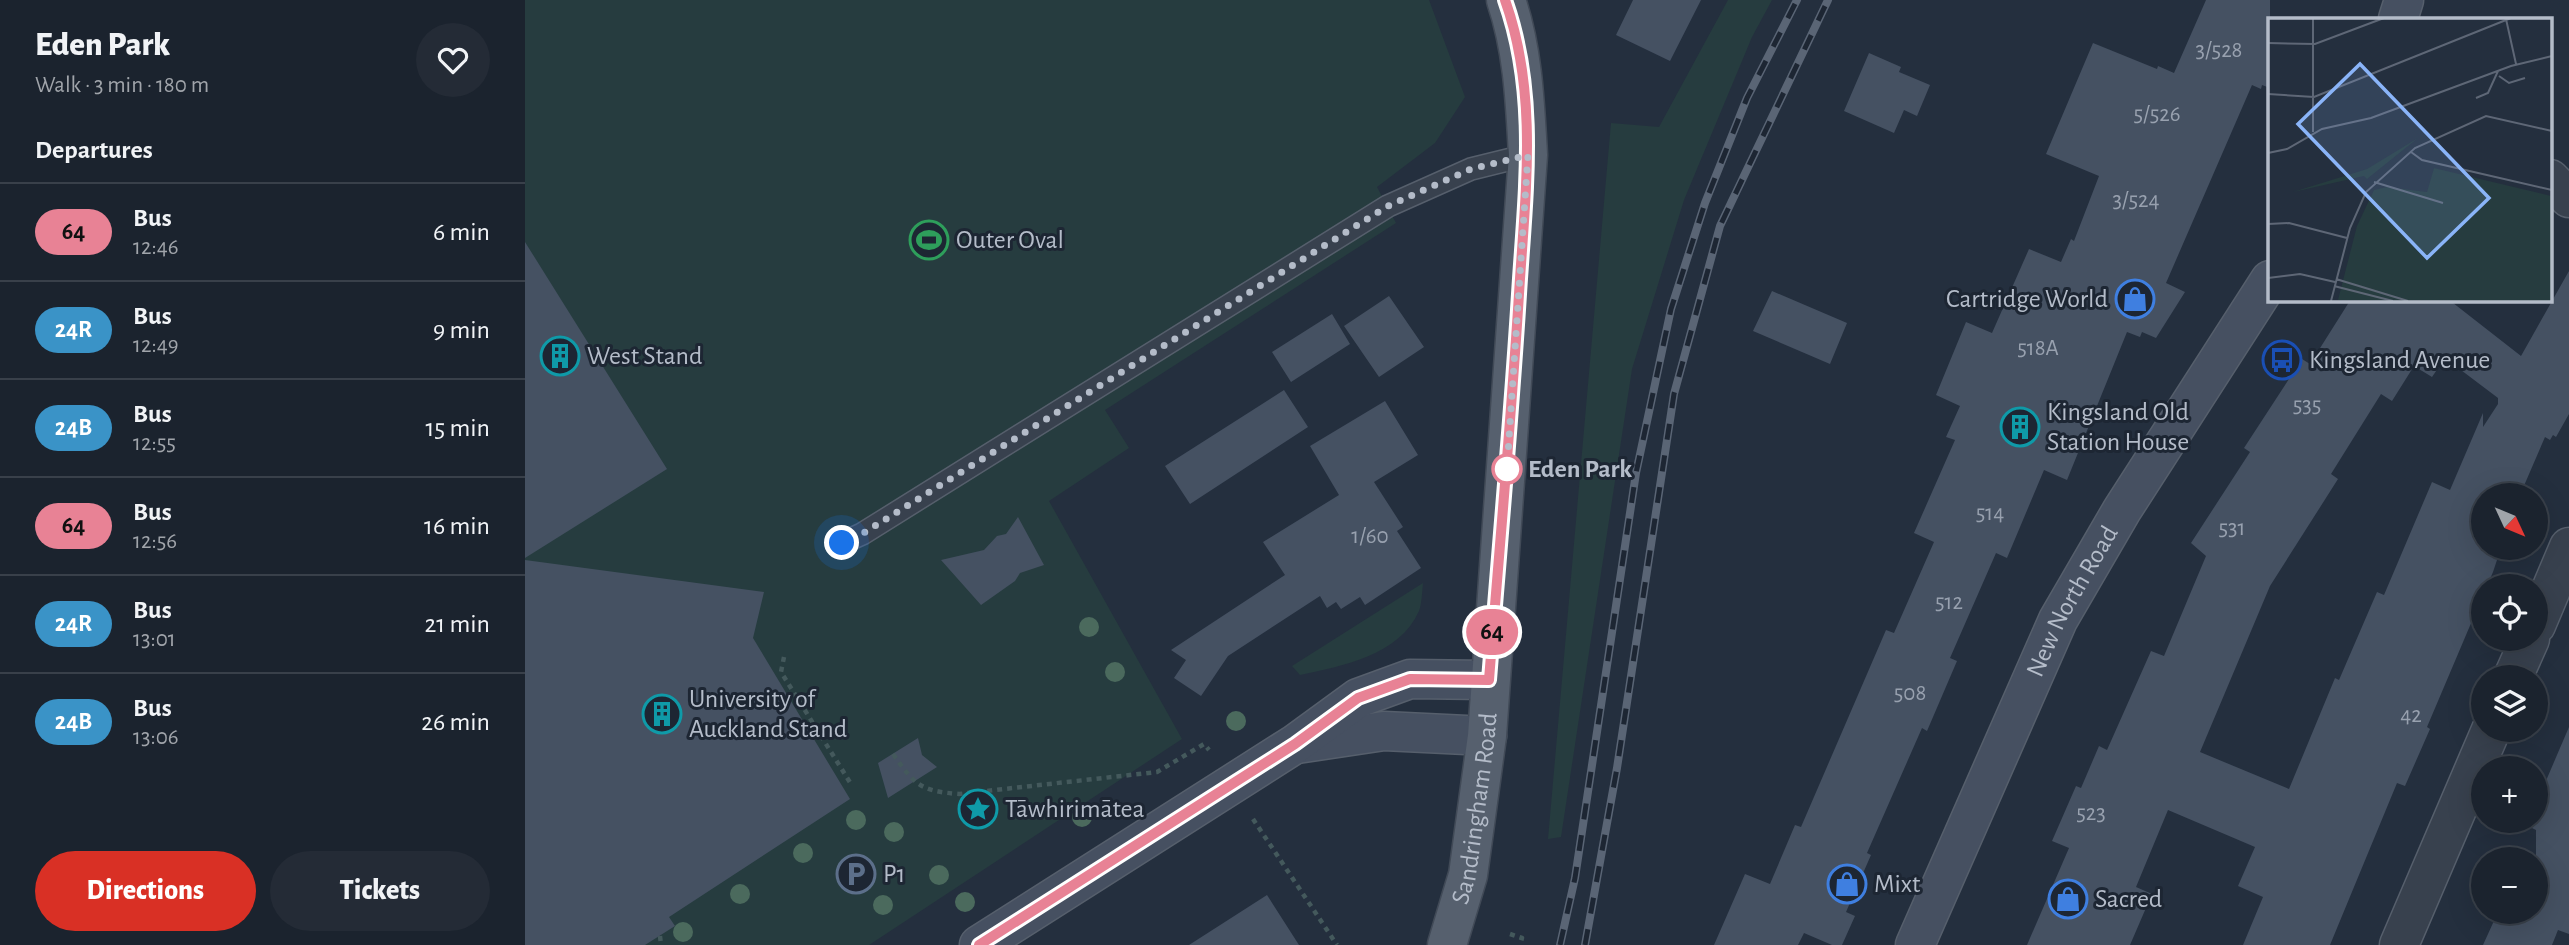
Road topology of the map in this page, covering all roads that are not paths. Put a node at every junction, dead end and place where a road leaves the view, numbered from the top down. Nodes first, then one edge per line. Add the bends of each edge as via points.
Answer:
1 (1506, 0) edge
2 (2404, 0) edge
3 (2398, 18) edge
4 (1528, 155) junction
5 (2551, 179) edge
6 (2569, 198) edge
7 (2268, 283) edge
8 (842, 543) dead end
9 (2569, 547) edge
10 (2548, 597) edge
11 (1489, 680) junction
12 (1487, 736) junction
13 (2486, 742) edge
14 (1295, 744) junction
15 (979, 945) edge
16 (1447, 945) edge
17 (1915, 945) edge
18 (2399, 945) edge

1 - 4 main road, Sandringham Road via 1524,82
2 - 3 main road
4 - 8 lane via 1471,169 1388,206
4 - 11 main road, Sandringham Road
5 - 6 street
7 - 17 main road, New North Road via 2122,510 2058,620
9 - 10 street
11 - 12 main road, Sandringham Road
11 - 14 main road via 1428,678 1392,684 1338,710
12 - 14 main road via 1384,732
12 - 16 main road, Sandringham Road via 1468,875
13 - 18 street
14 - 15 main road

